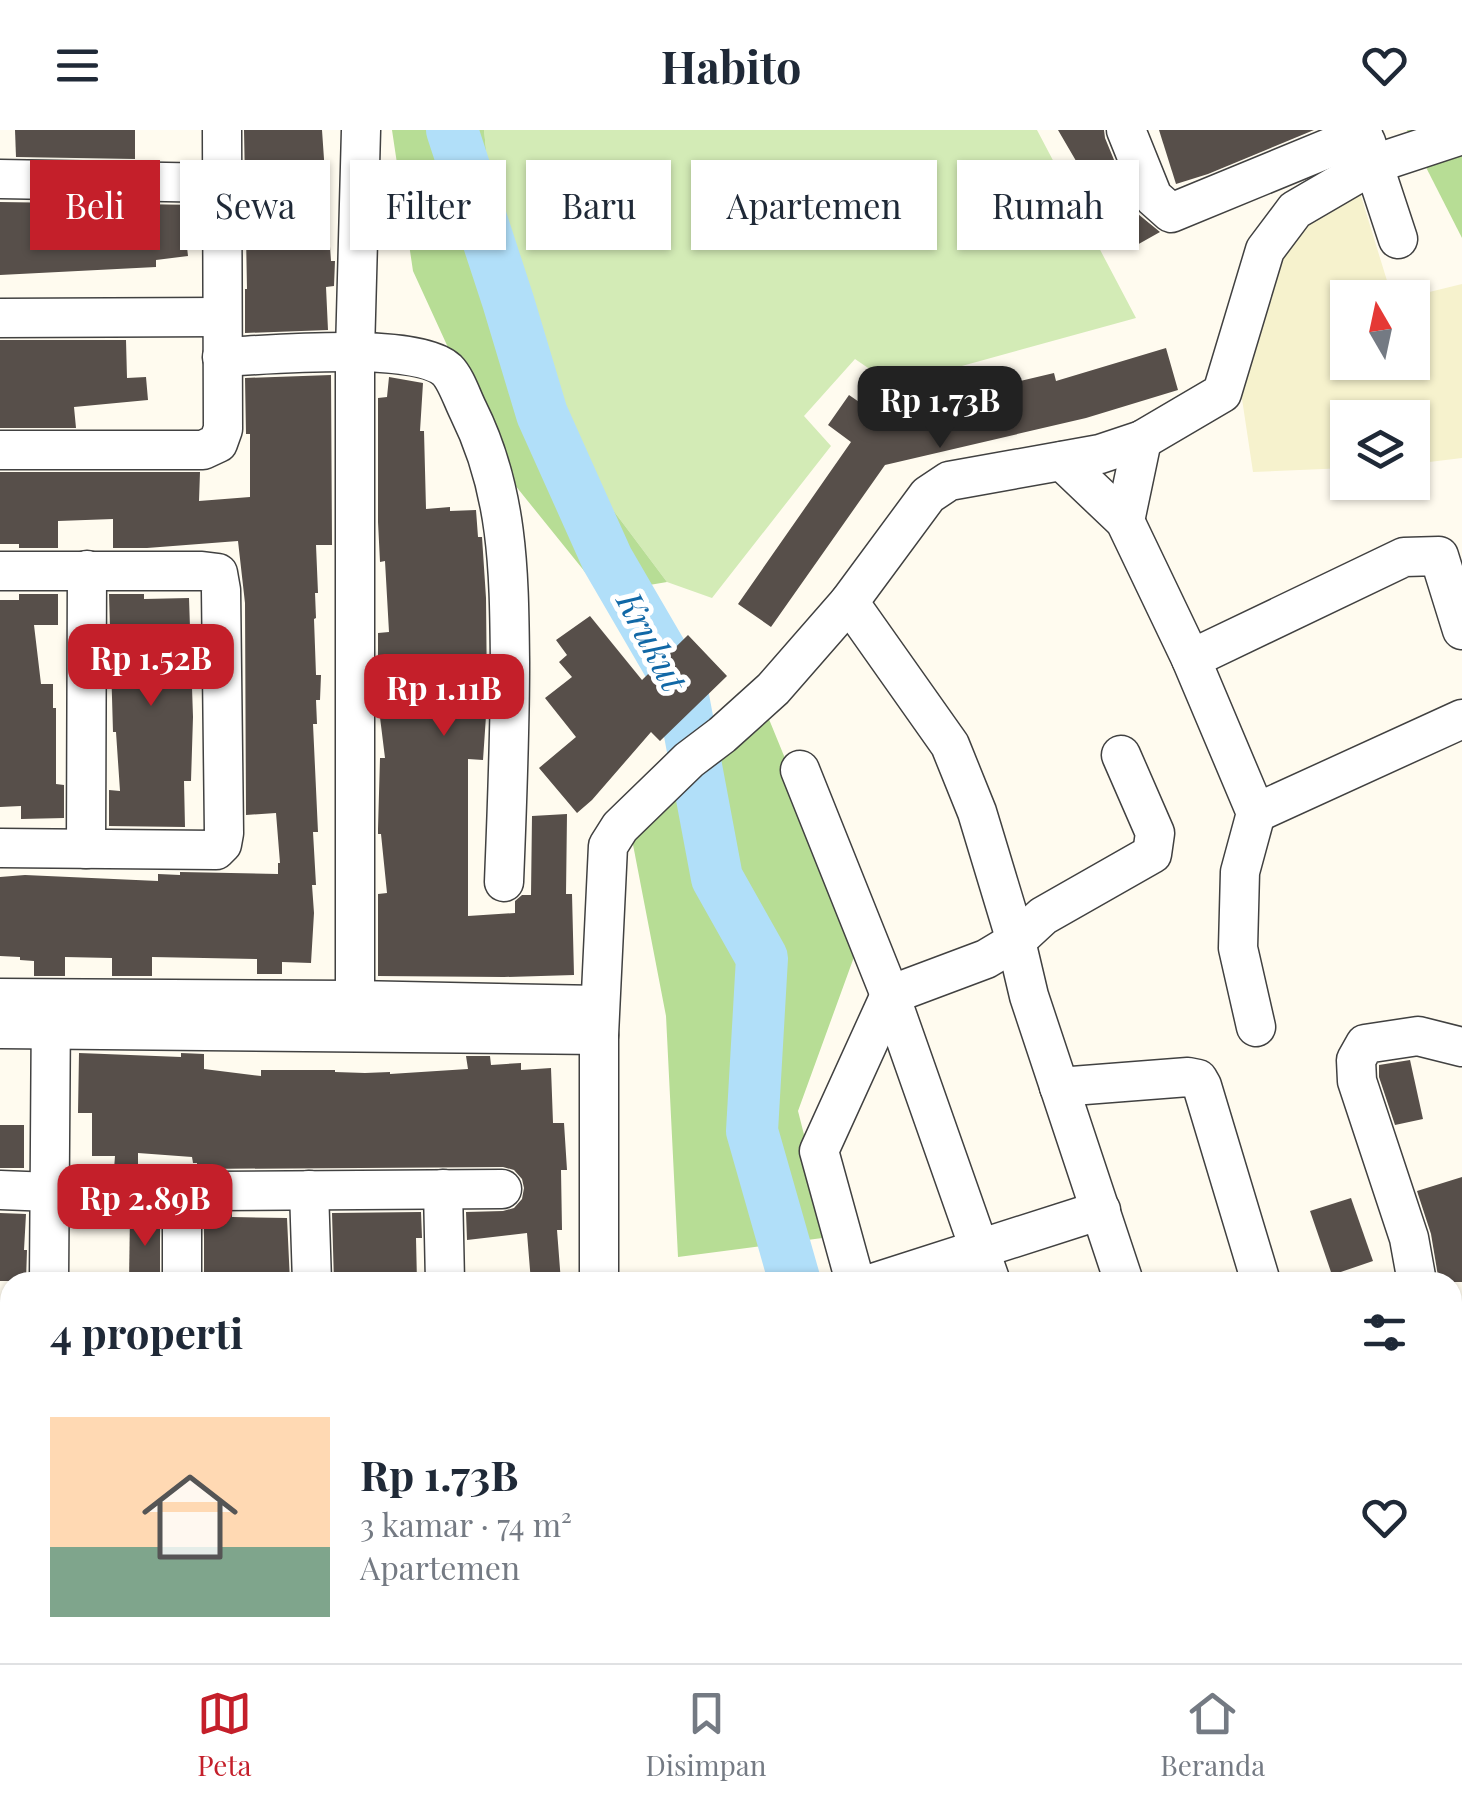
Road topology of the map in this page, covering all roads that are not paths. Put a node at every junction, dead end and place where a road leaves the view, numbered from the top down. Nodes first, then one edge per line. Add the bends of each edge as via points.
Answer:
1 (222, 130) edge
2 (361, 130) edge
3 (1126, 130) edge
4 (1462, 136) edge
5 (1366, 143) edge
6 (222, 160) edge
7 (0, 179) edge
8 (180, 183) edge
9 (1398, 239) dead end
10 (222, 250) edge
11 (221, 317) junction
12 (0, 318) edge
13 (356, 352) junction
14 (222, 357) junction
15 (1142, 440) junction
16 (0, 450) edge
17 (1062, 461) junction
18 (1126, 520) junction
19 (87, 570) junction
20 (0, 571) edge
21 (849, 602) junction
22 (1462, 630) edge
23 (1190, 659) junction
24 (1462, 719) edge
25 (1121, 755) dead end
26 (800, 770) dead end
27 (1256, 813) junction
28 (0, 848) edge
29 (86, 849) junction
30 (504, 882) dead end
31 (1016, 941) junction
32 (890, 995) junction
33 (0, 998) edge
34 (51, 1014) junction
35 (355, 1015) junction
36 (599, 1020) junction
37 (1256, 1027) dead end
38 (0, 1029) edge
39 (1462, 1047) edge
40 (1059, 1087) junction
41 (443, 1189) junction
42 (502, 1189) dead end
43 (0, 1190) edge
44 (309, 1190) junction
45 (182, 1191) junction
46 (51, 1192) junction
47 (1101, 1210) junction
48 (985, 1266) edge
49 (49, 1272) edge
50 (182, 1272) edge
51 (312, 1272) edge
52 (445, 1272) edge
53 (599, 1272) edge
54 (852, 1272) edge
55 (944, 1272) edge
56 (1121, 1272) edge
57 (1257, 1272) edge
58 (1415, 1272) edge

1 - 6 street
2 - 13 street
3 - 5 street via 1153,197 1171,213
4 - 5 street
5 - 9 street
5 - 15 street via 1295,210 1266,250 1222,393
7 - 8 street
10 - 11 street
11 - 12 street
11 - 14 street
13 - 14 street
13 - 30 street via 415,356 448,370 493,472 510,572
13 - 35 street
14 - 16 street via 223,428 218,443 203,450
15 - 17 street
15 - 18 street
17 - 18 street
17 - 21 street via 949,481 928,495
18 - 23 street
19 - 20 street
19 - 29 street
19 - 29 street via 218,574 224,833 216,850
21 - 31 street via 950,744
21 - 36 street via 772,689 620,826 608,846
22 - 23 street via 1439,556 1404,558
23 - 27 street
24 - 27 street
25 - 31 street via 1155,833 1152,854 1044,916
26 - 32 street
27 - 37 street via 1240,872 1238,948
28 - 29 street
31 - 32 street via 986,960
31 - 40 street
32 - 48 street
32 - 54 street via 819,1151
33 - 34 street
34 - 35 street
34 - 38 street
34 - 46 street
35 - 36 street
36 - 53 street
39 - 58 street via 1418,1036 1365,1044 1356,1060
40 - 47 street
40 - 57 street via 1198,1079
41 - 42 street
41 - 44 street
41 - 52 street
43 - 46 street
44 - 45 street
44 - 51 street
45 - 46 street
45 - 50 street
46 - 49 street
47 - 48 street
47 - 56 street
48 - 55 street

